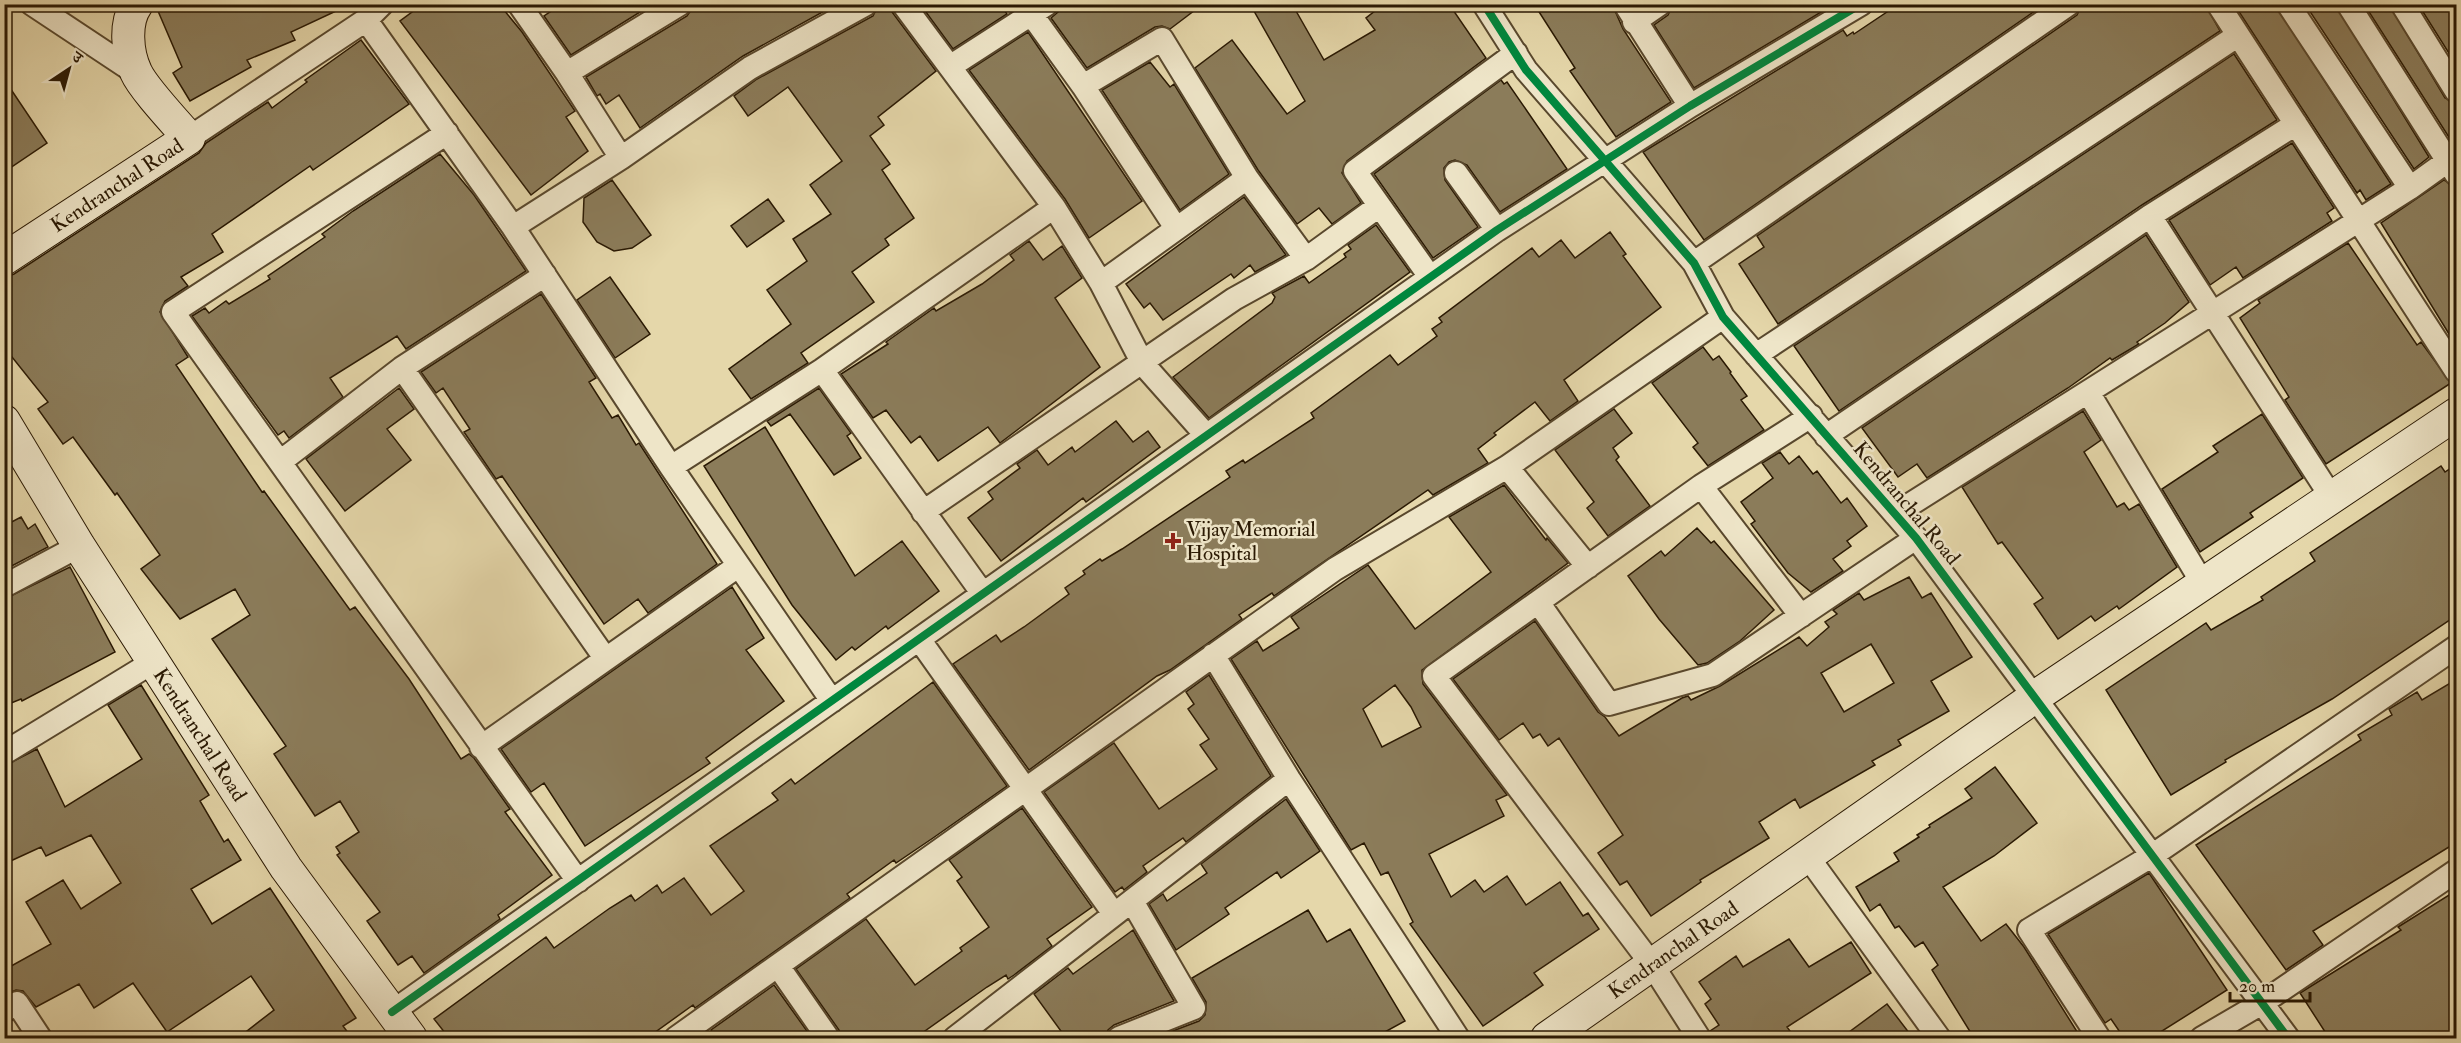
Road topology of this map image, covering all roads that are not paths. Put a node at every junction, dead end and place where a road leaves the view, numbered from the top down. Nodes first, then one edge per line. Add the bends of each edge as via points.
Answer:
1 (32, 4) edge
2 (137, 4) edge
3 (680, 4) edge
4 (866, 4) edge
5 (903, 4) edge
6 (1484, 4) edge
7 (1660, 4) edge
8 (1861, 4) edge
9 (2069, 4) edge
10 (2218, 4) edge
11 (2288, 4) edge
12 (2348, 4) edge
13 (2402, 4) edge
14 (527, 7) edge
15 (1035, 8) edge
16 (374, 12) edge
17 (1630, 13) edge
18 (2237, 36) junction
19 (1516, 53) junction
20 (951, 66) junction
21 (136, 73) junction
22 (567, 73) junction
23 (1083, 86) junction
24 (2457, 91) edge
25 (1690, 106) junction
26 (2296, 124) junction
27 (447, 133) junction
28 (189, 138) junction
29 (621, 158) junction
30 (1605, 161) junction
31 (2454, 163) edge
32 (1456, 172) dead end
33 (1247, 178) junction
34 (2410, 188) junction
35 (1379, 206) junction
36 (1054, 207) junction
37 (2150, 216) junction
38 (2358, 219) junction
39 (513, 227) junction
40 (1176, 228) junction
41 (1497, 230) junction
42 (4, 259) edge
43 (1306, 259) junction
44 (1694, 263) junction
45 (545, 275) junction
46 (1430, 277) junction
47 (1101, 283) junction
48 (2210, 313) junction
49 (1723, 317) junction
50 (1756, 355) junction
51 (1143, 364) junction
52 (402, 368) junction
53 (822, 370) junction
54 (2457, 371) edge
55 (2088, 393) junction
56 (2457, 414) edge
57 (1811, 416) junction
58 (4, 421) edge
59 (1206, 435) junction
60 (1826, 436) junction
61 (280, 462) junction
62 (671, 467) junction
63 (1507, 467) junction
64 (1701, 486) junction
65 (2332, 498) junction
66 (923, 512) junction
67 (1894, 514) junction
68 (1916, 538) junction
69 (78, 546) junction
70 (738, 566) junction
71 (1588, 567) junction
72 (2203, 584) junction
73 (4, 586) edge
74 (982, 594) junction
75 (1538, 602) junction
76 (1802, 616) junction
77 (920, 639) junction
78 (2457, 647) edge
79 (1213, 655) junction
80 (605, 658) junction
81 (153, 662) junction
82 (2036, 696) junction
83 (832, 701) junction
84 (481, 747) junction
85 (4, 753) edge
86 (1289, 779) junction
87 (1026, 788) junction
88 (2153, 855) junction
89 (1808, 857) junction
90 (2457, 871) edge
91 (578, 881) junction
92 (1123, 908) junction
93 (778, 966) junction
94 (1653, 966) junction
95 (2262, 1003) junction
96 (4, 1011) edge
97 (393, 1012) junction
98 (40, 1038) edge
99 (411, 1038) edge
100 (676, 1038) edge
101 (828, 1038) edge
102 (955, 1038) edge
103 (1119, 1038) edge
104 (1458, 1038) edge
105 (1547, 1038) edge
106 (1699, 1038) edge
107 (1940, 1038) edge
108 (2099, 1038) edge
109 (2202, 1038) edge
110 (2288, 1038) edge

1 - 21 street
2 - 21 street, Kendranchal Road via 128,35
3 - 22 street
4 - 29 street via 750,68
5 - 20 street
6 - 19 street, Kendranchal Road
7 - 17 street
8 - 25 street
9 - 44 street
10 - 18 street
11 - 34 street
12 - 31 street
13 - 24 street
14 - 22 street
15 - 20 street
15 - 23 street
16 - 27 street
16 - 28 street
17 - 25 street
18 - 26 street
18 - 50 street
19 - 30 street, Kendranchal Road via 1550,99
19 - 35 street via 1355,171
20 - 36 street
21 - 28 street, Kendranchal Road
22 - 29 street
23 - 33 street via 1162,39
23 - 40 street
25 - 30 street
26 - 37 street
26 - 38 street
27 - 39 street
27 - 61 street via 173,312
28 - 42 street, Kendranchal Road
29 - 39 street
30 - 41 street
30 - 44 street, Kendranchal Road
31 - 34 street
32 - 41 street
33 - 40 street
33 - 43 street
34 - 38 street
35 - 43 street
35 - 46 street
36 - 47 street
36 - 53 street
37 - 48 street
37 - 60 street
38 - 48 street
38 - 54 street
39 - 45 street
40 - 47 street
41 - 46 street
43 - 51 street via 1234,299
44 - 49 street, Kendranchal Road
45 - 52 street
45 - 62 street
46 - 59 street
47 - 51 street
48 - 55 street
48 - 65 street
49 - 50 street, Kendranchal Road
49 - 63 street
50 - 57 street, Kendranchal Road
51 - 59 street
51 - 66 street
52 - 61 street
52 - 80 street
53 - 62 street
53 - 66 street
55 - 67 street
55 - 72 street
56 - 65 street, Kendranchal Road
57 - 60 street, Kendranchal Road
57 - 64 street
58 - 69 street, Kendranchal Road
59 - 74 street
60 - 67 street, Kendranchal Road
61 - 84 street
62 - 70 street
63 - 71 street
63 - 79 street via 1335,569
64 - 71 street
64 - 76 street
65 - 72 street, Kendranchal Road
66 - 74 street
67 - 68 street, Kendranchal Road
68 - 76 street
68 - 82 street, Kendranchal Road
69 - 73 street
69 - 81 street, Kendranchal Road
70 - 80 street
70 - 83 street
71 - 75 street
72 - 82 street, Kendranchal Road
74 - 77 street
75 - 76 street via 1609,704 1713,675
75 - 94 street via 1434,676
77 - 83 street
77 - 87 street
78 - 88 street
79 - 86 street
79 - 87 street
80 - 84 street
81 - 85 street
81 - 97 street, Kendranchal Road via 286,868
82 - 88 street, Kendranchal Road
82 - 89 street, Kendranchal Road
83 - 91 street
84 - 91 street
86 - 92 street
86 - 104 street
87 - 92 street
87 - 93 street
88 - 95 street, Kendranchal Road
88 - 108 street via 2029,930
89 - 94 street, Kendranchal Road
89 - 107 street
90 - 95 street
91 - 97 street
92 - 102 street
92 - 103 street via 1194,1008
93 - 100 street
93 - 101 street
94 - 105 street, Kendranchal Road
94 - 106 street
95 - 109 street
95 - 110 street, Kendranchal Road
96 - 98 street via 17,1003
97 - 99 street, Kendranchal Road

